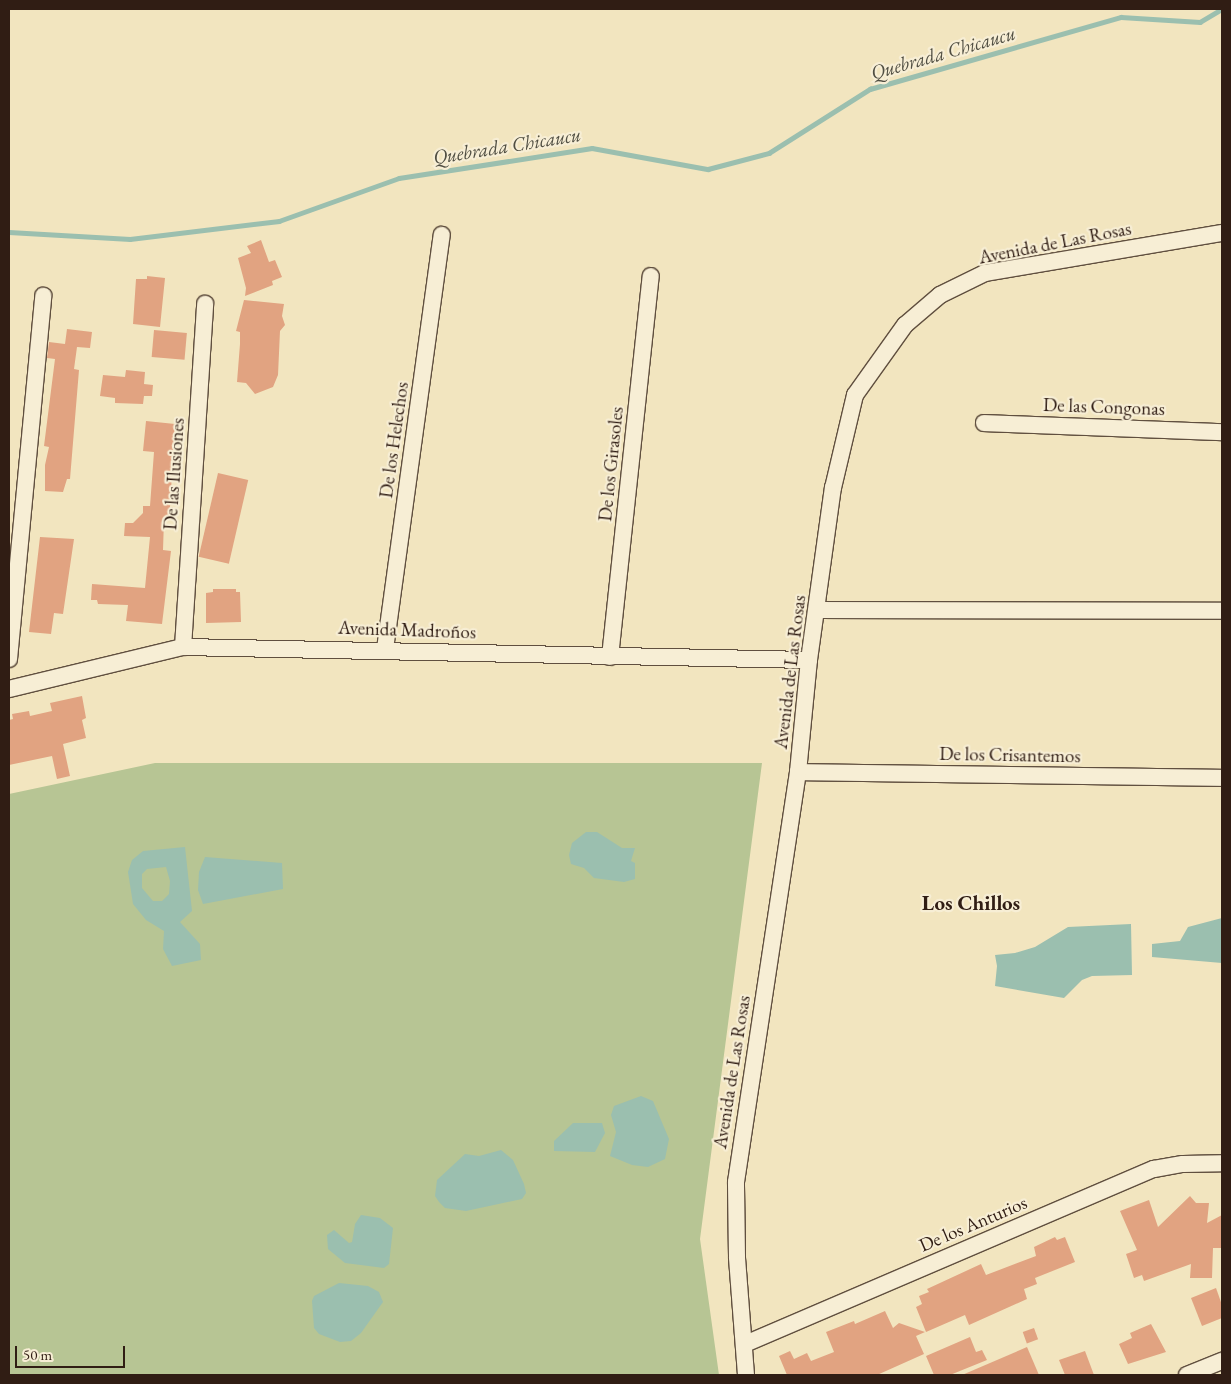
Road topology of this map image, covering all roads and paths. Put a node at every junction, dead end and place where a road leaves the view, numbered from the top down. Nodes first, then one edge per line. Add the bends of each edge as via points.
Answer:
1 (1222, 233) edge
2 (442, 236) dead end
3 (651, 276) dead end
4 (43, 296) dead end
5 (205, 304) dead end
6 (984, 423) dead end
7 (1222, 432) edge
8 (818, 610) junction
9 (1222, 611) edge
10 (184, 647) junction
11 (385, 649) junction
12 (610, 657) junction
13 (9, 659) edge
14 (809, 660) junction
15 (9, 689) edge
16 (798, 772) junction
17 (1222, 778) edge
18 (1222, 1163) edge
19 (745, 1344) junction
20 (1222, 1361) edge
21 (746, 1375) edge
22 (1187, 1375) edge

1 - 8 street, Avenida de Las Rosas via 985,273 940,295 905,325 855,395 833,488
2 - 11 street, De los Helechos
3 - 12 street, De los Girasoles
4 - 13 street
5 - 10 street, De las Ilusiones
6 - 7 street, De las Congonas
8 - 9 street
8 - 14 street, Avenida de Las Rosas
10 - 11 street, Avenida Madroños
10 - 15 street, Avenida Madroños
11 - 12 street, Avenida Madroños
12 - 14 street, Avenida Madroños
14 - 16 street, Avenida de Las Rosas
16 - 17 street, De los Crisantemos
16 - 19 street, Avenida de Las Rosas via 736,1182 737,1257
18 - 19 street, De los Anturios via 1154,1169
19 - 21 street, Avenida de Las Rosas
20 - 22 street

